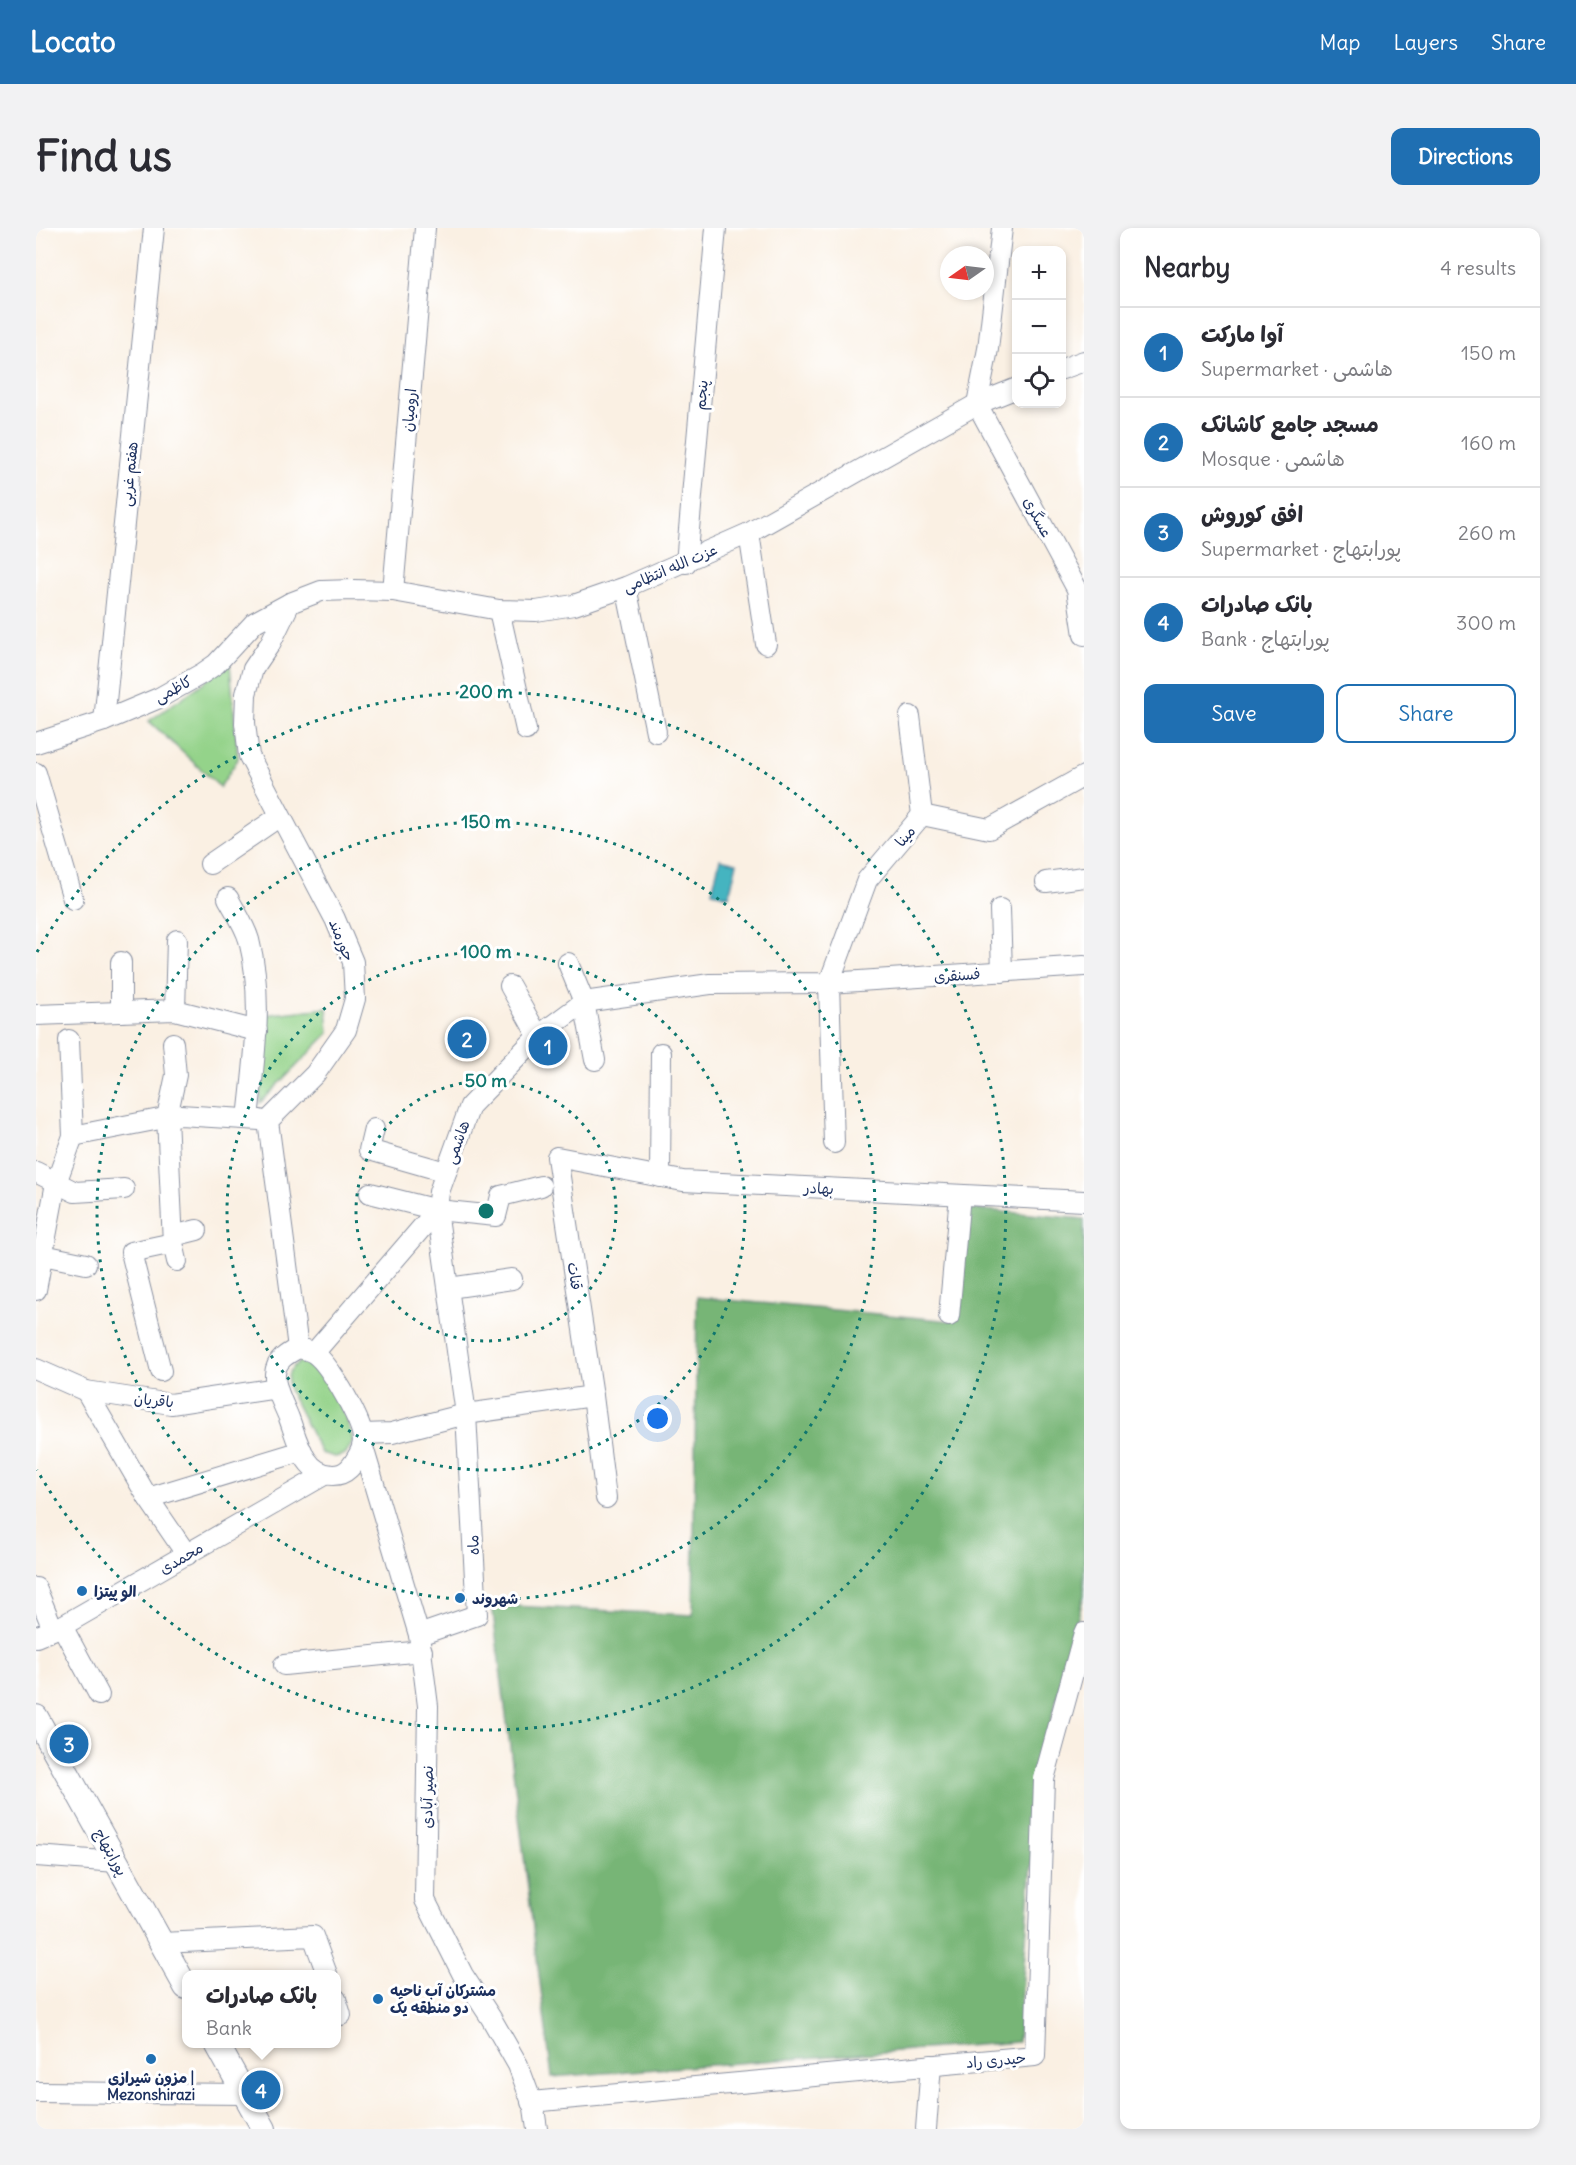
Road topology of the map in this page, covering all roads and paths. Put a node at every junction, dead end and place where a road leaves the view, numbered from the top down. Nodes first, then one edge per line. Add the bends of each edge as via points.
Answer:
1 (154, 228) edge
2 (425, 228) edge
3 (716, 228) edge
4 (1002, 228) edge
5 (1084, 361) edge
6 (1066, 368) edge
7 (1012, 390) edge
8 (977, 404) junction
9 (749, 533) junction
10 (686, 563) junction
11 (626, 588) junction
12 (393, 591) junction
13 (290, 603) junction
14 (500, 610) junction
15 (1084, 635) edge
16 (766, 645) dead end
17 (910, 716) dead end
18 (104, 720) junction
19 (526, 729) dead end
20 (656, 732) dead end
21 (36, 743) edge
22 (36, 773) edge
23 (1084, 776) edge
24 (922, 815) junction
25 (280, 816) junction
26 (210, 864) dead end
27 (1084, 878) edge
28 (1046, 882) dead end
29 (228, 898) dead end
30 (73, 899) dead end
31 (1000, 909) dead end
32 (177, 940) dead end
33 (121, 962) dead end
34 (568, 963) dead end
35 (1084, 966) edge
36 (1002, 972) junction
37 (830, 983) junction
38 (510, 986) dead end
39 (584, 1002) junction
40 (174, 1010) junction
41 (121, 1012) junction
42 (36, 1015) edge
43 (257, 1031) junction
44 (538, 1036) junction
45 (69, 1040) dead end
46 (173, 1043) dead end
47 (661, 1053) dead end
48 (595, 1060) dead end
49 (167, 1117) junction
50 (258, 1120) junction
51 (374, 1129) dead end
52 (73, 1136) junction
53 (834, 1143) dead end
54 (557, 1157) joint
55 (36, 1172) edge
56 (446, 1172) junction
57 (660, 1177) junction
58 (56, 1183) junction
59 (541, 1186) dead end
60 (124, 1190) dead end
61 (370, 1193) dead end
62 (960, 1195) junction
63 (1084, 1201) edge
64 (437, 1210) junction
65 (197, 1230) dead end
66 (174, 1247) junction
67 (44, 1255) junction
68 (86, 1264) dead end
69 (512, 1279) dead end
70 (449, 1288) junction
71 (36, 1290) edge
72 (949, 1316) dead end
73 (306, 1350) junction
74 (36, 1369) edge
75 (161, 1371) dead end
76 (277, 1388) junction
77 (86, 1391) junction
78 (593, 1396) junction
79 (466, 1414) junction
80 (363, 1440) junction
81 (302, 1451) junction
82 (324, 1475) junction
83 (148, 1498) junction
84 (606, 1498) dead end
85 (187, 1555) junction
86 (36, 1588) edge
87 (50, 1631) edge
88 (1084, 1633) edge
89 (421, 1643) junction
90 (284, 1665) dead end
91 (99, 1695) dead end
92 (36, 1717) edge
93 (36, 1856) edge
94 (117, 1862) junction
95 (162, 1943) junction
96 (326, 1970) edge
97 (182, 1980) edge
98 (220, 2048) edge
99 (931, 2066) junction
100 (36, 2092) edge
101 (245, 2094) junction
102 (531, 2102) junction
103 (264, 2129) edge
104 (537, 2129) edge
105 (926, 2129) edge

1 - 18 street, هفتم غربی
2 - 12 street, ارومیان
3 - 10 street, پنجم
4 - 8 street
5 - 6 street
7 - 8 street, عزت الله انتظامی
8 - 9 street, عزت الله انتظامی
8 - 15 street, عسگری via 1077,589
9 - 10 street, عزت الله انتظامی
9 - 16 street
10 - 11 street, عزت الله انتظامی
11 - 14 street, عزت الله انتظامی via 574,606
11 - 20 street
12 - 13 street, عزت الله انتظامی via 321,591
12 - 14 street, عزت الله انتظامی
13 - 18 street, کاظمی via 255,622 203,673 159,698
13 - 25 street, جورمند via 253,669 244,723 249,756
14 - 19 street
17 - 24 street
18 - 21 street, کاظمی
22 - 30 street
23 - 24 street, مینا via 989,829
24 - 37 street, مینا via 867,880
25 - 26 street
25 - 50 street, جورمند via 335,919 353,962 356,999 346,1030 315,1074
27 - 28 street
29 - 43 street via 248,938 256,986
31 - 36 street
32 - 40 street
33 - 41 street
34 - 39 street
35 - 36 street, فسنقری
36 - 37 street, فسنقری
37 - 39 street, هاشمی via 710,984
37 - 53 street
38 - 44 street
39 - 44 street, هاشمی
39 - 48 street
40 - 41 street
40 - 43 street
41 - 42 street
43 - 50 street
44 - 56 street, هاشمی via 470,1106
45 - 52 street
46 - 49 street via 176,1075
47 - 57 street
49 - 50 street via 180,1114
49 - 52 street
49 - 66 street
50 - 73 street
51 - 56 street via 369,1150
52 - 58 street
54 - 57 street, بهادر
54 - 78 street, قنات
55 - 58 street
56 - 64 street, هاشمی
57 - 62 street, بهادر
58 - 60 street via 75,1192
58 - 67 street
59 - 64 street via 501,1196 496,1216
61 - 64 street
62 - 63 street, بهادر
62 - 72 street
64 - 70 street
64 - 73 street, هاشمی
65 - 66 street
66 - 75 street via 130,1252
67 - 68 street
67 - 71 street
69 - 70 street
70 - 79 street
73 - 76 street, هاشمی via 281,1358 275,1374
73 - 80 street, نصیر آبادی via 326,1365 355,1414
74 - 77 street, باقریان
76 - 77 street, باقریان via 171,1404
76 - 81 street
77 - 83 street
78 - 79 street
78 - 84 street, قنات
79 - 80 street
79 - 89 street, ماه via 477,1615
80 - 82 street, محمدی via 351,1468 339,1475
80 - 89 street, نصیر آبادی
81 - 82 street via 311,1467
81 - 83 street
82 - 85 street, محمدی
83 - 85 street
85 - 87 street, محمدی
86 - 87 street
87 - 91 street
88 - 99 street, حیدری راد via 1044,1779 1035,2056
89 - 90 street
89 - 102 street, نصیر آبادی via 428,1706 425,1900 463,1975 518,2065
92 - 94 main road, پورابتهاج
93 - 94 street
94 - 95 main road, پورابتهاج
95 - 96 street via 313,1936
95 - 97 main road, پورابتهاج
98 - 101 main road
99 - 102 street, حیدری راد
99 - 105 street
100 - 101 street
101 - 103 main road
102 - 104 street, نصیر آبادی

